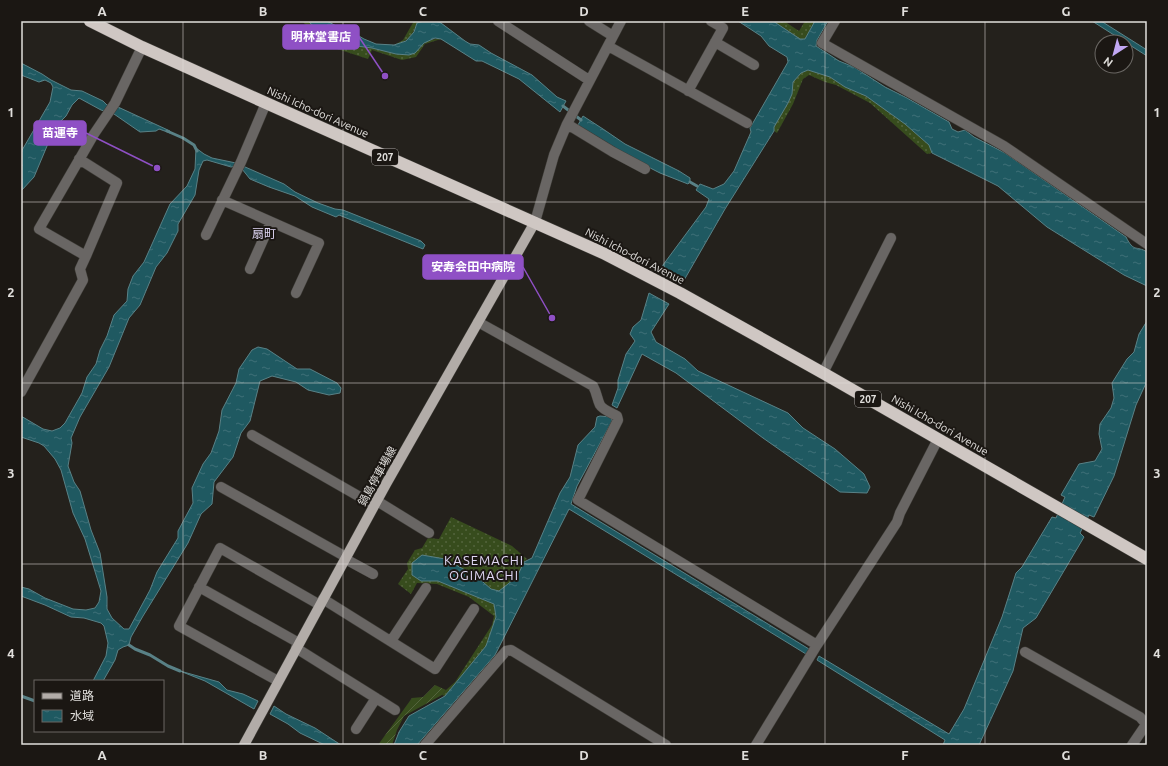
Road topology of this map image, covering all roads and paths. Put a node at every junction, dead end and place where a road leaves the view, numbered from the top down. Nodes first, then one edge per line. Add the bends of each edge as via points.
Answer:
1 (90, 21) edge
2 (498, 21) edge
3 (589, 21) edge
4 (621, 21) edge
5 (711, 21) edge
6 (835, 21) edge
7 (613, 36) junction
8 (715, 42) junction
9 (608, 46) junction
10 (142, 47) junction
11 (754, 66) dead end
12 (589, 80) junction
13 (688, 91) junction
14 (266, 103) junction
15 (747, 123) dead end
16 (567, 124) junction
17 (79, 159) junction
18 (645, 169) dead end
19 (222, 200) junction
20 (271, 222) junction
21 (535, 222) junction
22 (206, 235) dead end
23 (891, 238) dead end
24 (1147, 244) edge
25 (86, 256) junction
26 (250, 269) dead end
27 (296, 293) dead end
28 (478, 322) junction
29 (823, 373) junction
30 (21, 392) edge
31 (252, 435) dead end
32 (938, 439) junction
33 (221, 487) dead end
34 (375, 503) junction
35 (429, 533) dead end
36 (346, 557) junction
37 (1147, 559) edge
38 (373, 574) dead end
39 (199, 587) junction
40 (426, 588) dead end
41 (321, 602) junction
42 (474, 609) dead end
43 (391, 641) junction
44 (297, 645) junction
45 (817, 645) junction
46 (1025, 652) dead end
47 (278, 681) junction
48 (376, 698) junction
49 (395, 710) dead end
50 (1146, 724) edge
51 (356, 729) dead end
52 (1134, 744) edge
53 (244, 745) edge
54 (425, 745) edge
55 (666, 745) edge
56 (756, 745) edge

1 - 10 highway, Nishi Icho-dori Avenue / 207
2 - 12 street
3 - 7 street
4 - 7 street
5 - 8 street via 723,28
6 - 24 street via 822,43 1004,146
7 - 9 street
8 - 11 street
8 - 13 street
9 - 12 street
9 - 13 street
10 - 14 highway, Nishi Icho-dori Avenue / 207
10 - 17 street via 115,103
12 - 16 street
13 - 15 street
14 - 19 street
14 - 21 highway, Nishi Icho-dori Avenue / 207
16 - 18 street
16 - 21 street via 554,155
17 - 25 street via 117,183
17 - 25 street via 39,229
19 - 20 street
19 - 22 street
20 - 26 street
20 - 27 street via 319,243
21 - 28 main road, 鍋島停車場線
21 - 29 highway, Nishi Icho-dori Avenue / 207 via 610,257
23 - 29 street
25 - 30 street via 80,270 83,280
28 - 34 main road, 鍋島停車場線
28 - 45 street via 593,386 600,405 617,416 618,420 578,500
29 - 32 highway, Nishi Icho-dori Avenue / 207
31 - 34 street
32 - 37 highway, Nishi Icho-dori Avenue / 207
32 - 45 street via 897,522
33 - 36 street
34 - 35 street
34 - 36 main road, 鍋島停車場線
36 - 38 street
36 - 41 main road, 鍋島停車場線
39 - 41 street via 220,548
39 - 44 street
39 - 47 street via 179,626
40 - 43 street
41 - 43 street
41 - 44 main road, 鍋島停車場線
42 - 43 street via 435,669
44 - 47 main road, 鍋島停車場線
44 - 48 street
45 - 56 street
46 - 50 street via 1140,717
47 - 53 main road, 鍋島停車場線
48 - 49 street
48 - 51 street
50 - 52 street
54 - 55 street via 506,651 511,650

